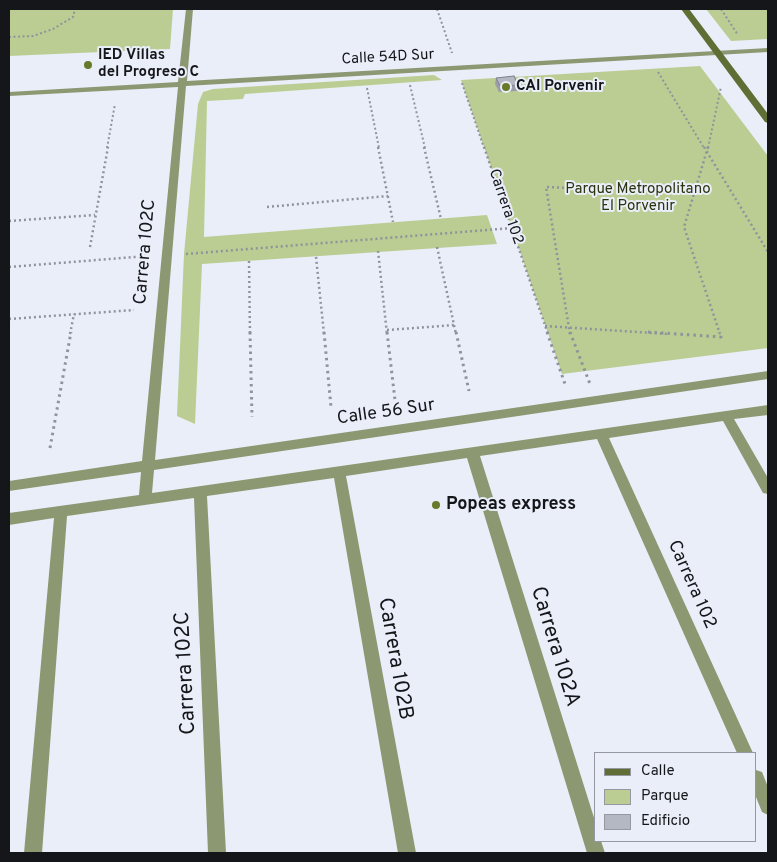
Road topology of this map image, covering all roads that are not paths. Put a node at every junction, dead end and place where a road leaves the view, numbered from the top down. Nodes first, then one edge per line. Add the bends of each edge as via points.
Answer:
1 (189, 9) edge
2 (685, 9) edge
3 (768, 50) edge
4 (719, 52) junction
5 (181, 84) junction
6 (9, 94) edge
7 (768, 120) edge
8 (768, 375) edge
9 (768, 410) edge
10 (726, 416) junction
11 (601, 434) junction
12 (472, 452) junction
13 (148, 467) junction
14 (339, 472) junction
15 (9, 486) edge
16 (768, 489) edge
17 (200, 492) junction
18 (144, 500) junction
19 (61, 512) junction
20 (9, 519) edge
21 (745, 752) edge
22 (757, 780) edge
23 (768, 806) edge
24 (33, 853) edge
25 (217, 853) edge
26 (407, 853) edge
27 (596, 853) edge

1 - 5 street, Carrera 102C
2 - 4 street
3 - 4 street, Calle 54D Sur
4 - 5 street, Calle 54D Sur
4 - 7 street
5 - 6 street, Calle 54D Sur
5 - 13 street, Carrera 102C
8 - 13 street, Calle 56 Sur
9 - 10 street
10 - 11 street
10 - 16 street
11 - 12 street
11 - 21 street, Carrera 102
12 - 14 street
12 - 27 street, Carrera 102A
13 - 15 street, Calle 56 Sur
13 - 18 street, Carrera 102C
14 - 17 street
14 - 26 street, Carrera 102B
17 - 18 street
17 - 25 street, Carrera 102C
18 - 19 street
19 - 20 street
19 - 24 street
22 - 23 street

